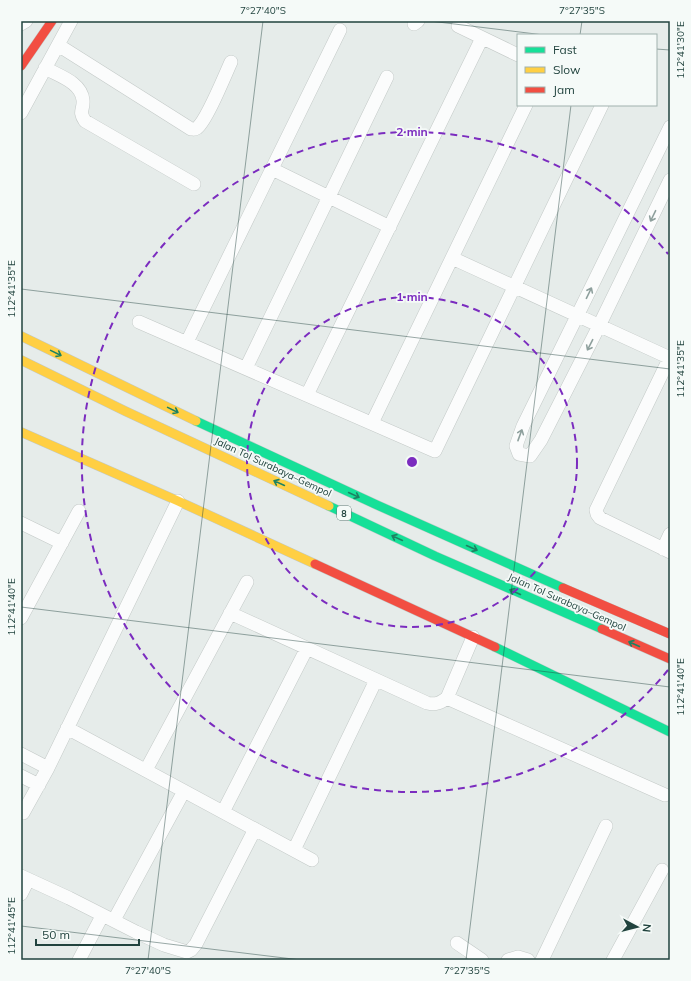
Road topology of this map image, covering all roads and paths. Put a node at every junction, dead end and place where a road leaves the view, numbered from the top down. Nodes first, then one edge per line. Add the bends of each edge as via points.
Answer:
1 (26, 21) edge
2 (52, 21) edge
3 (71, 21) edge
4 (21, 24) edge
5 (458, 26) dead end
6 (340, 30) dead end
7 (482, 38) junction
8 (58, 45) junction
9 (517, 54) edge
10 (231, 62) dead end
11 (21, 66) edge
12 (45, 68) junction
13 (387, 77) dead end
14 (526, 106) edge
15 (602, 106) edge
16 (21, 113) edge
17 (670, 126) edge
18 (272, 169) junction
19 (670, 180) edge
20 (194, 184) dead end
21 (329, 197) junction
22 (390, 227) junction
23 (452, 258) junction
24 (514, 287) junction
25 (578, 316) junction
26 (139, 322) dead end
27 (599, 326) junction
28 (21, 336) edge
29 (187, 342) junction
30 (670, 358) edge
31 (21, 360) edge
32 (246, 368) junction
33 (307, 395) junction
34 (372, 423) junction
35 (21, 432) edge
36 (178, 501) junction
37 (79, 511) dead end
38 (21, 523) edge
39 (670, 534) edge
40 (62, 543) junction
41 (666, 550) edge
42 (247, 582) dead end
43 (230, 613) junction
44 (21, 618) edge
45 (670, 634) edge
46 (473, 637) junction
47 (307, 648) junction
48 (670, 659) edge
49 (376, 680) junction
50 (447, 698) junction
51 (67, 728) junction
52 (670, 732) edge
53 (21, 754) edge
54 (48, 768) junction
55 (146, 770) junction
56 (21, 776) edge
57 (39, 785) junction
58 (184, 791) junction
59 (665, 794) dead end
60 (223, 812) junction
61 (22, 813) dead end
62 (606, 826) dead end
63 (255, 829) junction
64 (294, 850) junction
65 (312, 860) dead end
66 (662, 870) dead end
67 (25, 878) edge
68 (21, 894) edge
69 (108, 918) junction
70 (457, 943) dead end
71 (175, 955) edge
72 (79, 960) edge
73 (482, 960) edge
74 (508, 960) edge
75 (528, 960) edge
76 (542, 960) edge
77 (613, 960) edge

1 - 4 street
2 - 11 main road
3 - 8 street
5 - 7 street
6 - 18 street
7 - 9 street
7 - 22 street
8 - 10 street via 191,129 197,127 204,118
8 - 12 street
12 - 16 street
12 - 20 street via 74,83 80,90 83,101 82,116 85,121
13 - 21 street
14 - 23 street
15 - 24 street
25 -> 17 street
18 - 21 street
18 - 29 street
19 -> 27 street
21 - 22 street
21 - 32 street
22 - 33 street
23 - 24 street
23 - 34 street
24 - 25 street
24 - 34 street via 435,451
25 - 27 street
27 -> 25 street via 541,440 530,456 519,454 516,446 523,426
26 - 29 street
27 - 30 street
28 -> 45 main road, Jalan Tol Surabaya–Gempol / 8 via 358,497
29 - 32 street
30 - 41 street via 596,510 600,518
48 -> 31 main road, Jalan Tol Surabaya–Gempol / 8 via 435,556
32 - 33 street
33 - 34 street
35 - 36 main road
36 - 46 main road
36 - 51 street
37 - 40 street
38 - 40 street
39 - 41 street
40 - 44 street
42 - 43 street
43 - 47 street
43 - 55 street
46 - 50 street
46 - 52 main road
47 - 49 street
47 - 60 street
49 - 50 street via 434,705
49 - 64 street
50 - 59 street
51 - 54 street
51 - 55 street
53 - 54 street
54 - 57 street
55 - 58 street
56 - 57 street
57 - 61 street
58 - 60 street
58 - 69 street
60 - 63 street
62 - 76 street
63 - 64 street
63 - 71 street via 196,944 191,950
64 - 65 street
66 - 77 street
67 - 68 street
67 - 69 street
69 - 71 street
69 - 72 street
70 - 73 street
74 - 75 street via 518,957

